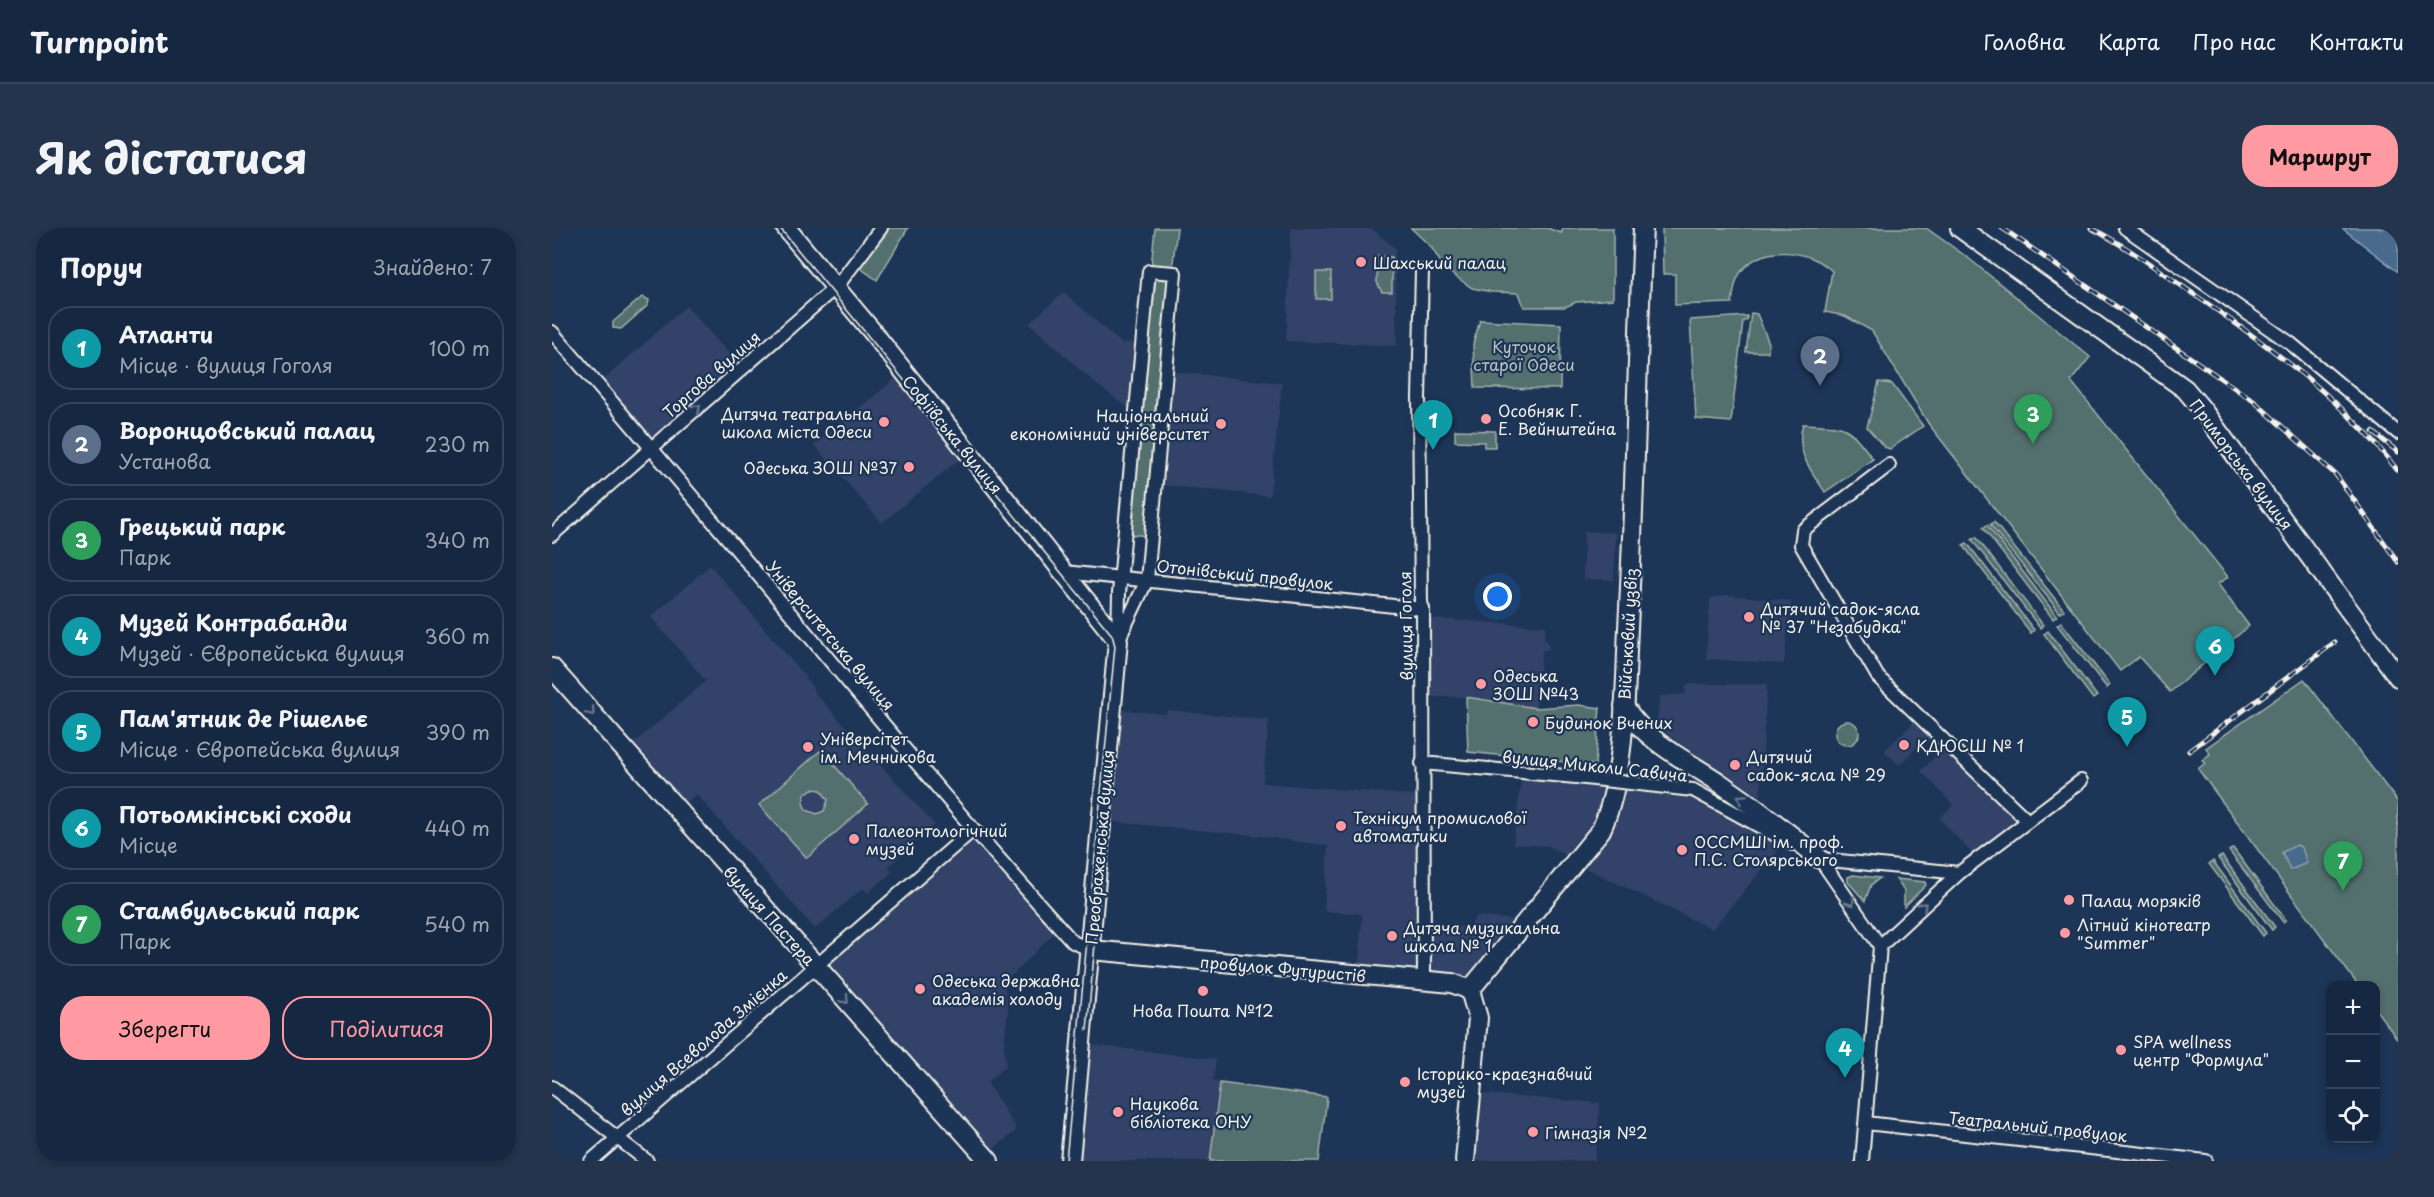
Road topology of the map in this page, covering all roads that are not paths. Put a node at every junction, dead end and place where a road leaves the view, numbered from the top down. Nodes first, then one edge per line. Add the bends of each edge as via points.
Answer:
1 (786, 228) edge
2 (881, 228) edge
3 (1643, 228) edge
4 (1960, 228) edge
5 (2125, 228) edge
6 (1422, 271) dead end
7 (836, 286) junction
8 (552, 332) edge
9 (2396, 431) edge
10 (652, 447) junction
11 (1889, 465) dead end
12 (552, 535) edge
13 (1064, 572) junction
14 (1120, 577) junction
15 (1147, 580) junction
16 (1423, 609) junction
17 (1118, 641) junction
18 (552, 668) edge
19 (2398, 677) edge
20 (1624, 706) junction
21 (1422, 763) junction
22 (2081, 781) dead end
23 (2028, 821) junction
24 (973, 830) junction
25 (1821, 859) junction
26 (1959, 873) junction
27 (1880, 946) junction
28 (1093, 950) junction
29 (815, 966) junction
30 (1424, 981) junction
31 (1470, 990) junction
32 (552, 1088) edge
33 (1866, 1123) junction
34 (618, 1138) junction
35 (591, 1161) edge
36 (647, 1161) edge
37 (989, 1161) edge
38 (1070, 1161) edge
39 (1464, 1161) edge
40 (1862, 1161) edge
41 (2206, 1161) edge

1 - 7 street, Софіївська вулиця
2 - 7 street, Торгова вулиця
3 - 20 street, Військовий узвіз
4 - 19 street, Приморська вулиця via 2185,389
5 - 9 street via 2290,343
6 - 16 street, вулиця Гоголя via 1419,398
10 -> 7 street, Торгова вулиця
7 - 13 street, Софіївська вулиця
8 - 10 street, Університетська вулиця
10 - 12 street, Торгова вулиця
10 - 24 street, Університетська вулиця
11 - 23 street via 1803,531 1801,546 1878,677
13 - 14 street, Отонівський провулок
13 - 17 street, Софіївська вулиця
14 - 15 street, Отонівський провулок
14 - 15 street, Преображенська вулиця via 1149,271 1158,271 1175,273
14 - 17 street, Преображенська вулиця
15 - 16 street, Отонівський провулок
15 - 17 street, Преображенська вулиця
16 - 21 street, вулиця Гоголя
17 - 28 street, Преображенська вулиця
18 -> 29 street, вулиця Пастера
25 -> 20 street via 1756,808 1651,738 1635,724
20 - 31 street, Військовий узвіз via 1611,807 1601,830
21 - 25 street, вулиця Миколи Савича, bridge via 1693,790
21 - 30 street, вулиця Гоголя
22 - 23 street
23 - 26 street
24 - 28 street, Університетська вулиця via 1073,942
24 - 29 street, вулиця Всеволода Змієнка
25 - 26 street
25 -> 27 street
27 -> 26 street
27 - 33 street
28 - 30 street, провулок Футуристів
28 - 38 street, Преображенська вулиця
29 - 34 street, вулиця Всеволода Змієнка
29 -> 37 street, вулиця Пастера
30 - 31 street, провулок Футуристів via 1452,983
31 - 39 street via 1478,1018
32 - 34 street
33 - 40 street
33 - 41 street, Театральний провулок
34 - 35 street, вулиця Всеволода Змієнка
34 - 36 street

